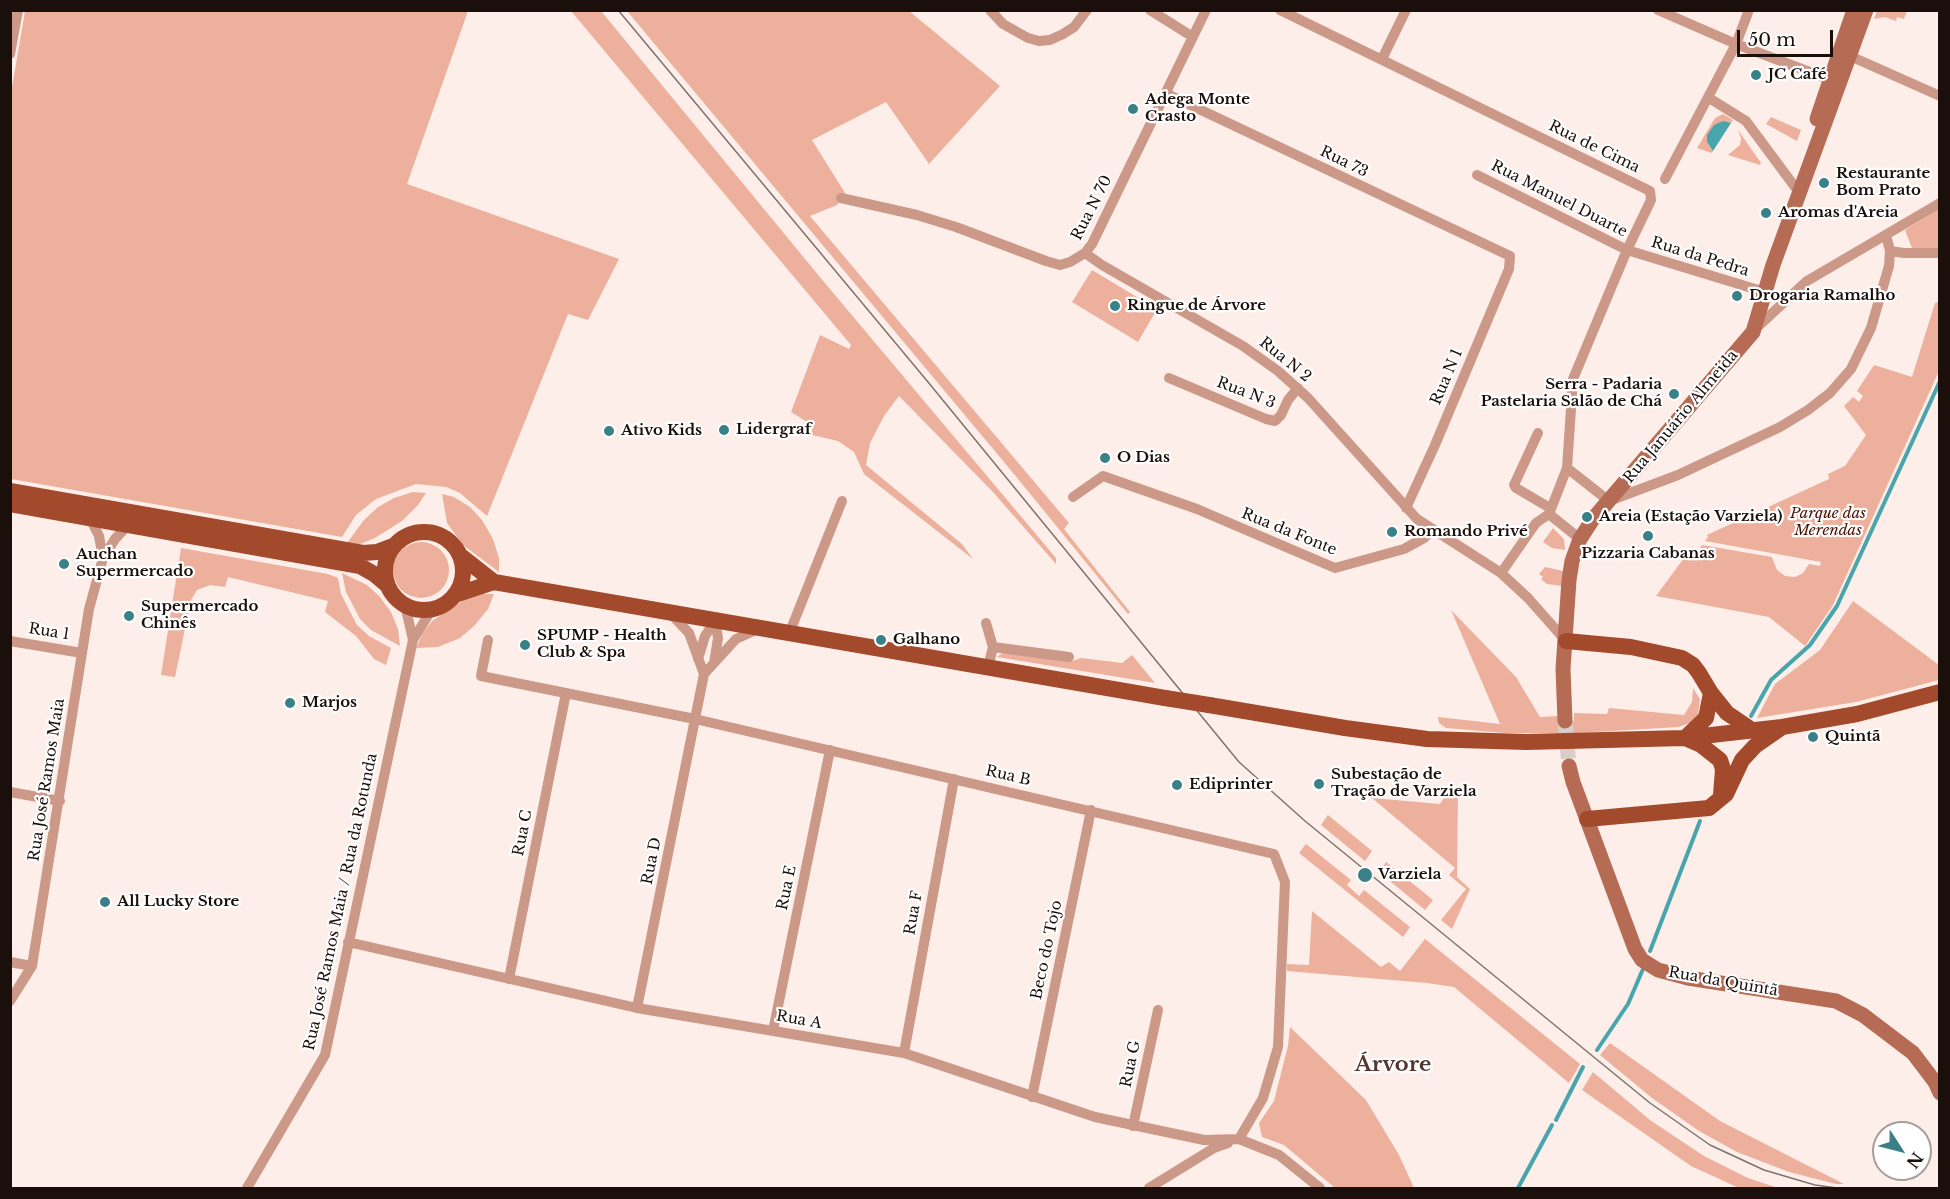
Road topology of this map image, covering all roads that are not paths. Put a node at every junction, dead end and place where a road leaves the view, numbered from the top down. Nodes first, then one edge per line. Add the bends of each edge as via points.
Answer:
1 (18, 10) edge
2 (990, 10) edge
3 (1087, 10) edge
4 (1150, 10) edge
5 (1206, 10) edge
6 (1280, 10) edge
7 (1406, 10) edge
8 (1659, 10) edge
9 (1749, 10) edge
10 (1854, 10) edge
11 (1866, 10) edge
12 (1193, 37) junction
13 (1736, 44) junction
14 (10, 54) edge
15 (1850, 56) junction
16 (1382, 59) junction
17 (1835, 81) junction
18 (1166, 93) junction
19 (1940, 96) edge
20 (1709, 98) junction
21 (1477, 175) dead end
22 (1665, 178) dead end
23 (1795, 187) junction
24 (841, 198) dead end
25 (1940, 203) edge
26 (1886, 235) junction
27 (1627, 250) junction
28 (1890, 251) junction
29 (1085, 253) junction
30 (1940, 253) edge
31 (1510, 256) joint
32 (1773, 265) junction
33 (1765, 292) junction
34 (1753, 332) junction
35 (1169, 378) dead end
36 (1298, 388) junction
37 (1538, 433) dead end
38 (1567, 468) junction
39 (10, 491) edge
40 (1073, 497) dead end
41 (842, 501) dead end
42 (1609, 501) junction
43 (10, 504) edge
44 (1406, 508) junction
45 (1550, 511) junction
46 (90, 518) junction
47 (128, 525) junction
48 (1432, 530) junction
49 (235, 531) junction
50 (1580, 539) junction
51 (393, 546) junction
52 (460, 556) junction
53 (103, 558) junction
54 (1501, 573) junction
55 (494, 582) junction
56 (387, 585) junction
57 (455, 595) junction
58 (405, 605) junction
59 (432, 609) junction
60 (670, 614) junction
61 (715, 621) junction
62 (986, 623) dead end
63 (758, 629) junction
64 (789, 634) junction
65 (413, 640) junction
66 (488, 640) dead end
67 (10, 641) edge
68 (1566, 641) junction
69 (993, 647) junction
70 (82, 653) junction
71 (1069, 657) dead end
72 (698, 659) junction
73 (714, 663) junction
74 (988, 668) junction
75 (704, 674) junction
76 (1940, 692) edge
77 (566, 693) junction
78 (1711, 693) junction
79 (695, 719) junction
80 (1565, 721) tunnel mouth
81 (1782, 727) junction
82 (1752, 730) junction
83 (1685, 738) junction
84 (830, 750) junction
85 (1569, 766) tunnel mouth
86 (954, 778) junction
87 (10, 792) edge
88 (1720, 800) junction
89 (60, 801) junction
90 (1091, 810) junction
91 (1587, 819) junction
92 (348, 942) junction
93 (10, 962) edge
94 (32, 966) junction
95 (509, 980) junction
96 (10, 1001) edge
97 (637, 1008) junction
98 (1158, 1010) dead end
99 (773, 1031) junction
100 (904, 1053) junction
101 (1940, 1093) edge
102 (1032, 1097) junction
103 (1133, 1126) junction
104 (1239, 1138) junction
105 (247, 1188) edge
106 (1149, 1188) edge
107 (1320, 1188) edge

1 - 14 street
2 - 3 street via 1003,24 1039,41 1050,40 1074,27
4 - 12 street
5 - 12 street, Rua N 70
6 - 16 street, Rua de Cima
7 - 16 street
8 - 13 street
9 - 13 street
10 - 17 street
11 - 15 street
12 - 18 street, Rua N 70
13 - 17 street
13 - 20 street
15 - 17 street
15 - 19 street
16 - 27 street, Rua de Cima via 1650,191 1651,200
17 - 23 street
17 - 32 street
18 - 29 street, Rua N 70
18 - 31 street, Rua 73
20 - 22 street
20 - 23 street via 1746,122
21 - 27 street, Rua Manuel Duarte
23 - 32 street
24 - 29 street, Rua N 70 via 917,215 1060,265
25 - 26 street
26 - 28 street
26 - 34 street via 1807,281
27 - 33 street, Rua da Pedra
27 - 38 street, Rua de Cima via 1573,379
28 - 30 street
28 - 42 street via 1871,328 1851,369 1830,393 1752,441 1678,476
29 - 36 street, Rua N 2 via 1243,346
31 - 44 street, Rua N 1 via 1509,269
32 - 33 street
33 - 34 street
34 - 42 street, Rua Januário Almeida
35 - 36 street, Rua N 3 via 1275,421
36 - 44 street, Rua N 2
37 - 45 street via 1514,485
38 - 42 street
38 - 45 street, Rua de Cima
39 - 49 main road
40 - 48 street, Rua da Fonte via 1103,476 1197,509 1335,568 1404,549
41 - 64 street
42 - 50 street, Rua Januário Almeida
43 - 46 main road
44 - 48 street, Rua N 2
45 - 50 street
45 - 54 street, Rua de Cima via 1536,523
46 - 47 main road
46 - 53 street, Rua José Ramos Maia
47 - 49 main road via 141,521
47 - 53 street, Rua José Ramos Maia
47 - 56 main road via 360,566
48 - 54 street
49 - 51 main road via 363,553
50 - 68 street, Rua Januário Almeida via 1569,580
51 - 52 main road via 416,532 430,532 453,544
51 - 56 main road via 385,565
52 - 55 main road
52 - 57 main road via 463,569
53 - 70 street, Rua José Ramos Maia
54 - 68 street
55 - 57 main road
55 - 60 main road
56 - 58 main road
57 - 59 main road
58 - 59 main road
58 - 65 street, Rua José Ramos Maia / Rua da Rotunda
59 - 65 street, Rua José Ramos Maia / Rua da Rotunda
60 - 61 main road
60 - 72 street via 689,633
61 - 63 main road
61 - 72 street via 705,636
61 - 73 street via 718,638
62 - 69 street
63 - 64 main road
63 - 73 street via 736,639
64 - 74 main road
65 - 92 street, Rua José Ramos Maia / Rua da Rotunda
66 - 77 street, Rua B via 482,676
67 - 70 street, Rua 1
68 - 78 main road via 1631,647 1682,658 1693,665
68 - 80 street
69 - 71 street
69 - 74 street
70 - 89 street, Rua José Ramos Maia
72 - 75 street
73 - 75 street
74 - 83 main road, bridge via 1427,739 1526,742
75 - 79 street, Rua D
76 - 81 main road via 1857,714
77 - 79 street, Rua B
77 - 95 street, Rua C
78 - 82 main road via 1727,713
78 - 83 main road via 1706,718
79 - 84 street, Rua B
79 - 97 street, Rua D
81 - 82 main road
81 - 88 main road via 1742,760
82 - 83 main road
83 - 88 main road via 1720,760
84 - 86 street, Rua B
84 - 99 street, Rua E
85 - 91 street, Rua da Quintã
86 - 90 street, Rua B
86 - 100 street, Rua F
87 - 89 street
88 - 91 main road via 1698,810
89 - 94 street, Rua José Ramos Maia
90 - 102 street, Beco do Tojo
90 - 104 street, Rua B via 1274,854 1285,882 1278,1047 1263,1098
91 - 101 street, Rua da Quintã via 1642,960 1658,970 1688,978 1836,1001 1863,1015 1913,1053
92 - 95 street, Rua A
92 - 105 street, Rua José Ramos Maia / Rua da Rotunda via 325,1055
93 - 94 street
94 - 96 street, Rua José Ramos Maia
95 - 97 street, Rua A
97 - 99 street, Rua A
98 - 103 street, Rua G
99 - 100 street, Rua A
100 - 102 street, Rua A
102 - 103 street, Rua A
103 - 104 street, Rua A via 1204,1140
104 - 106 street via 1214,1148
104 - 107 street via 1279,1155

